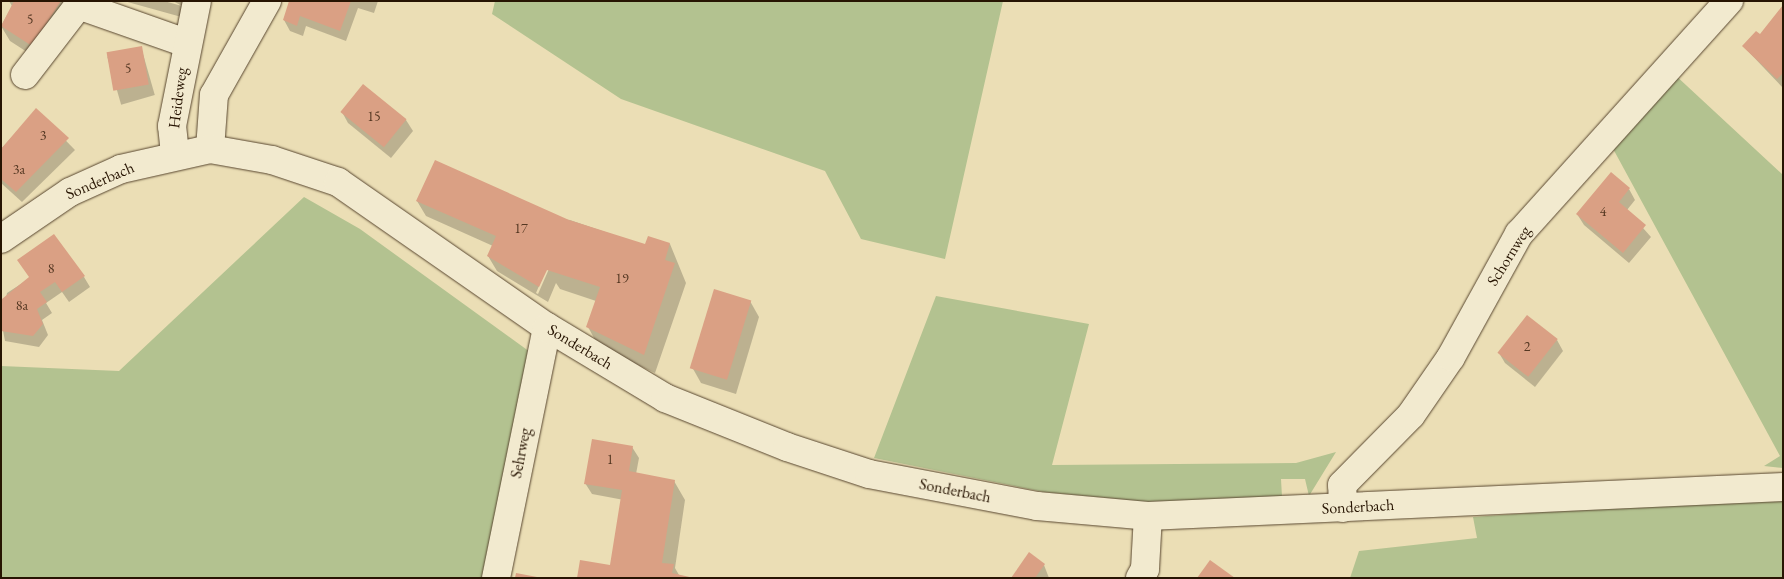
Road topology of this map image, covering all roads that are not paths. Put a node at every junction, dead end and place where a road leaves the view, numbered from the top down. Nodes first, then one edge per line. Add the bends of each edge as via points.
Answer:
1 (197, 1) edge
2 (267, 1) edge
3 (1729, 1) edge
4 (82, 3) edge
5 (186, 43) junction
6 (25, 74) dead end
7 (210, 149) junction
8 (175, 154) junction
9 (1, 238) edge
10 (547, 327) junction
11 (1783, 487) edge
12 (1343, 508) junction
13 (1148, 516) junction
14 (496, 578) edge
15 (1140, 578) edge

1 - 5 street, Heideweg
2 - 7 street via 214,95
3 - 12 street, Schornweg via 1519,234 1451,356 1410,415 1342,485
4 - 5 street
4 - 6 street
5 - 8 street, Heideweg via 172,126
7 - 8 street, Sonderbach
7 - 10 street, Sonderbach via 272,160 338,182
8 - 9 street, Sonderbach via 121,169 70,192
10 - 13 street, Sonderbach via 665,398 787,447 869,474 1037,506
10 - 14 street, Sehrweg
11 - 12 street, Sonderbach
12 - 13 street, Sonderbach
13 - 15 street via 1145,569

